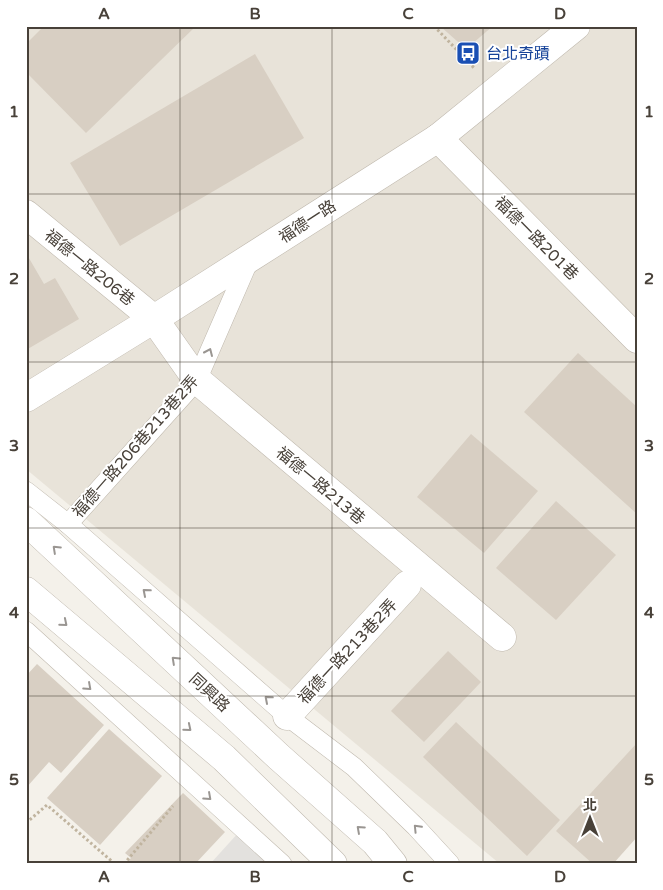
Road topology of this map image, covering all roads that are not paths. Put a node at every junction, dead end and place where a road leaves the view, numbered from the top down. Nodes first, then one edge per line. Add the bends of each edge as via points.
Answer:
1 (576, 26) edge
2 (438, 138) junction
3 (26, 214) edge
4 (250, 258) junction
5 (154, 319) junction
6 (637, 339) edge
7 (197, 380) junction
8 (26, 398) edge
9 (26, 491) edge
10 (26, 521) edge
11 (68, 524) junction
12 (407, 585) dead end
13 (26, 591) edge
14 (26, 631) edge
15 (502, 638) dead end
16 (287, 716) junction
17 (282, 864) edge
18 (334, 864) edge
19 (393, 864) edge
20 (450, 864) edge

1 - 2 street, 福德一路
2 - 4 street, 福德一路
2 - 6 street, 福德一路201巷
3 - 5 street, 福德一路206巷
4 - 5 street, 福德一路
7 -> 4 lane, 福德一路206巷213巷2弄
5 - 7 street, 福德一路213巷
5 - 8 street, 福德一路
7 - 11 lane, 福德一路206巷213巷2弄
7 - 15 street, 福德一路213巷
9 - 11 lane
19 -> 10 street, 同興路 via 375,842
16 -> 11 lane
12 - 16 street, 福德一路213巷2弄
13 -> 18 street via 224,758
14 -> 17 lane
20 -> 16 lane via 354,767

